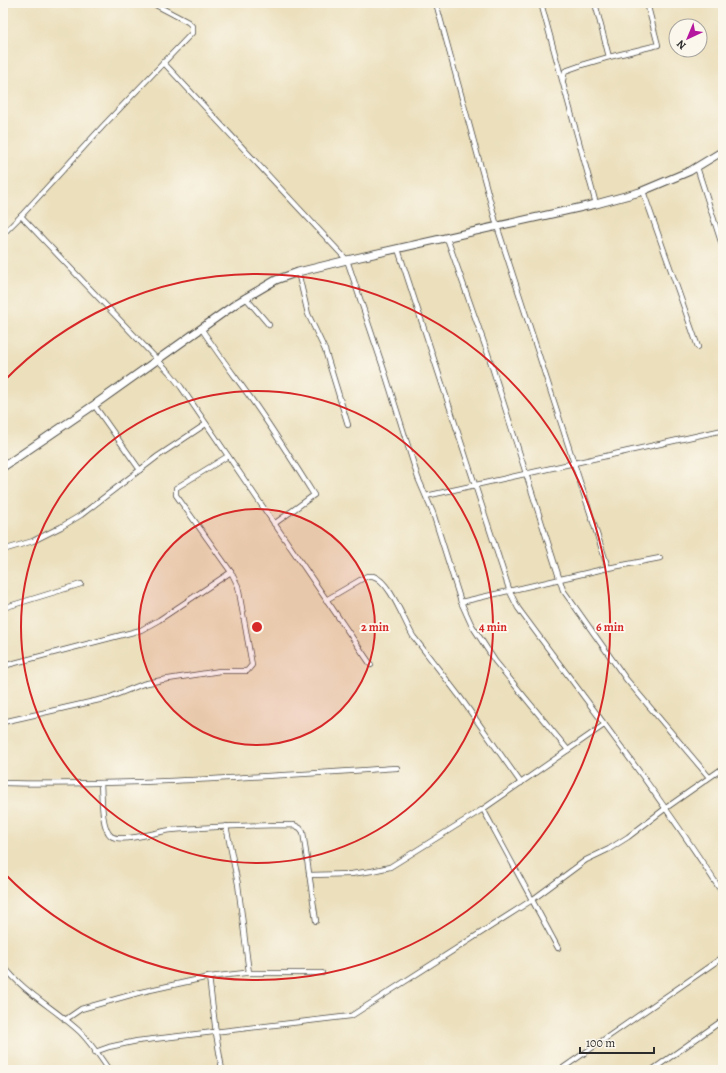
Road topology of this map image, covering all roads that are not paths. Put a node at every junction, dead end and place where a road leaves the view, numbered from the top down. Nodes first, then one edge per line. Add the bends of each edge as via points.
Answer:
1 (152, 3) edge
2 (436, 3) edge
3 (541, 3) edge
4 (595, 3) edge
5 (647, 3) edge
6 (609, 57) junction
7 (164, 62) junction
8 (562, 81) junction
9 (723, 151) edge
10 (697, 167) junction
11 (643, 191) junction
12 (596, 204) junction
13 (21, 216) junction
14 (497, 226) junction
15 (3, 234) edge
16 (447, 238) junction
17 (723, 248) edge
18 (398, 249) junction
19 (347, 260) junction
20 (298, 272) junction
21 (245, 298) junction
22 (269, 325) dead end
23 (201, 328) junction
24 (698, 347) dead end
25 (157, 359) junction
26 (94, 404) junction
27 (206, 424) junction
28 (348, 425) dead end
29 (723, 430) edge
30 (228, 456) junction
31 (574, 463) junction
32 (3, 467) edge
33 (140, 470) junction
34 (525, 474) junction
35 (475, 485) junction
36 (426, 496) junction
37 (274, 524) junction
38 (3, 550) edge
39 (660, 558) dead end
40 (608, 568) junction
41 (231, 572) junction
42 (558, 580) junction
43 (81, 584) dead end
44 (510, 592) junction
45 (326, 600) junction
46 (461, 602) junction
47 (3, 608) edge
48 (371, 665) dead end
49 (3, 666) edge
50 (3, 722) edge
51 (604, 725) junction
52 (568, 750) junction
53 (397, 768) dead end
54 (723, 768) edge
55 (709, 777) junction
56 (3, 783) edge
57 (101, 783) junction
58 (521, 783) junction
59 (666, 808) junction
60 (483, 809) junction
61 (226, 826) junction
62 (309, 875) junction
63 (723, 894) edge
64 (532, 900) junction
65 (316, 921) dead end
66 (558, 948) dead end
67 (723, 957) edge
68 (3, 965) edge
69 (249, 973) junction
70 (322, 973) dead end
71 (209, 977) junction
72 (65, 1020) junction
73 (723, 1020) edge
74 (216, 1032) junction
75 (95, 1052) junction
76 (109, 1070) edge
77 (222, 1070) edge
78 (560, 1070) edge
79 (652, 1070) edge

1 - 7 street via 188,22 193,28 189,37
2 - 14 street
3 - 8 street
4 - 6 street
5 - 6 street via 658,45
6 - 8 street via 565,71
7 - 13 street
7 - 19 street
8 - 12 street
9 - 10 street
10 - 11 street
10 - 17 street
11 - 12 street
11 - 24 street
12 - 14 street
13 - 15 street
13 - 25 street
14 - 16 street
14 - 31 street
16 - 18 street
16 - 34 street via 488,354
18 - 19 street
18 - 35 street
19 - 20 street
19 - 36 street
20 - 21 street via 276,280
20 - 28 street via 308,314 325,350
21 - 22 street
21 - 23 street
23 - 25 street
23 - 37 street via 314,494
25 - 26 street
25 - 27 street via 181,387
26 - 32 street
26 - 33 street
27 - 30 street
27 - 33 street
29 - 31 street
30 - 37 street
30 - 41 street via 176,488 176,495
31 - 34 street
31 - 40 street
33 - 38 street via 61,527 32,541
34 - 35 street
34 - 42 street
35 - 36 street
35 - 44 street
36 - 46 street
37 - 45 street
39 - 40 street
40 - 42 street
41 - 49 street via 140,630
41 - 50 street via 238,586 252,665 247,671 220,671 162,680 143,684 108,698
42 - 44 street
42 - 55 street via 569,600 626,679
43 - 47 street
44 - 46 street
44 - 51 street via 518,608
45 - 48 street
45 - 58 street via 367,576 374,576 383,584 392,595 413,636
46 - 52 street via 471,624 495,661
51 - 52 street
51 - 59 street
52 - 58 street
53 - 57 street
54 - 55 street
55 - 59 street
56 - 57 street
57 - 61 street via 106,828 109,835 114,838
58 - 60 street
59 - 63 street
59 - 64 street via 628,837 572,869
60 - 62 street via 390,867 352,874
60 - 64 street
61 - 62 street via 294,824 303,832
61 - 69 street via 238,884
62 - 65 street
64 - 66 street
64 - 74 street via 351,1016
67 - 78 street
68 - 72 street via 10,975
69 - 70 street
69 - 71 street
71 - 72 street via 81,1009
71 - 74 street
72 - 75 street via 79,1032
73 - 79 street
74 - 75 street via 137,1041
74 - 77 street
75 - 76 street

